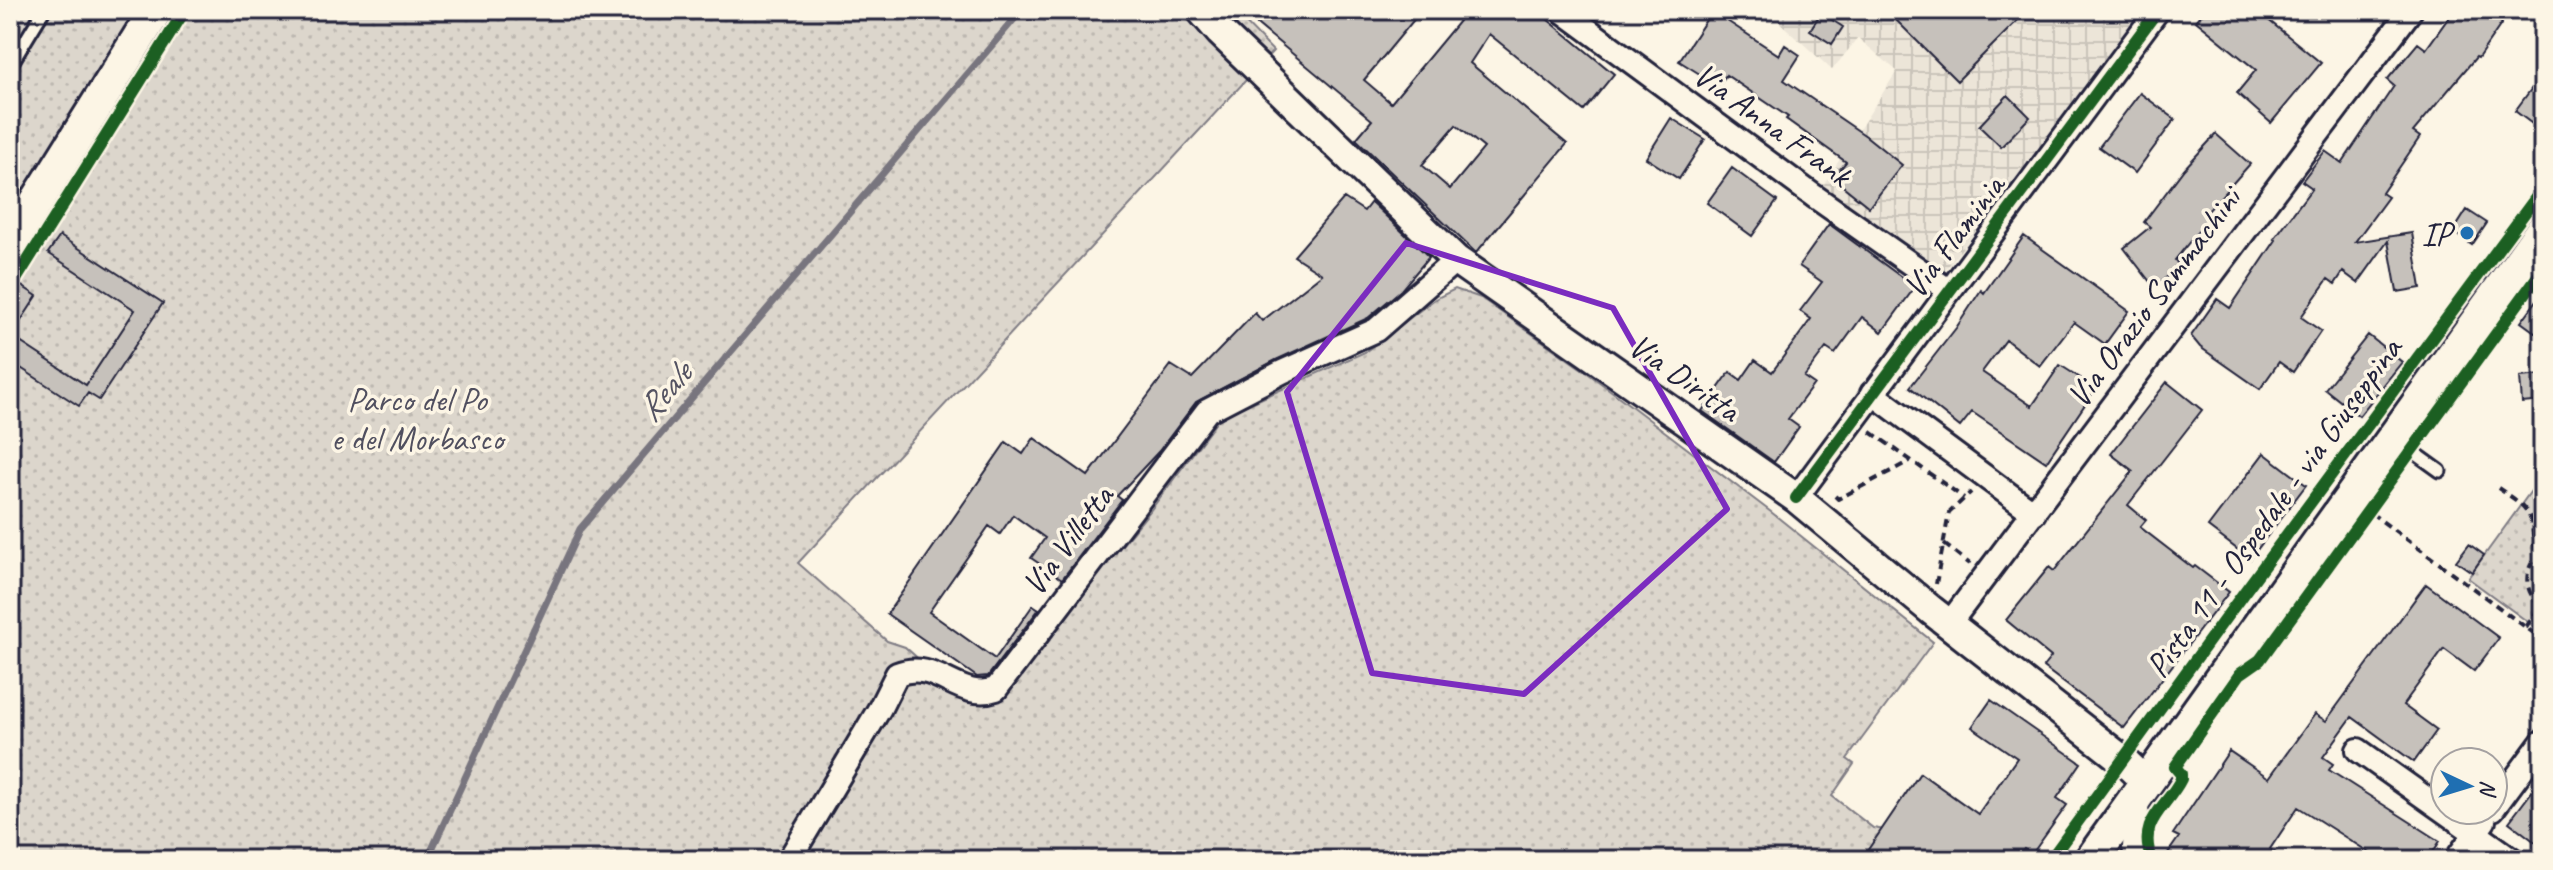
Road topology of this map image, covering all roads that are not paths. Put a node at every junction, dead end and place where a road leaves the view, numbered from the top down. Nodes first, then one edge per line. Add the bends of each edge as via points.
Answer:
1 (44, 10) edge
2 (156, 10) edge
3 (1201, 10) edge
4 (1561, 10) edge
5 (2158, 10) edge
6 (2411, 10) edge
7 (10, 66) edge
8 (2543, 229) edge
9 (10, 244) edge
10 (1456, 260) junction
11 (1948, 290) junction
12 (1872, 393) junction
13 (2393, 438) junction
14 (2440, 471) dead end
15 (1803, 488) junction
16 (2034, 513) junction
17 (1940, 617) junction
18 (2543, 741) edge
19 (2358, 750) dead end
20 (2509, 786) edge
21 (2142, 788) junction
22 (2480, 826) edge
23 (2476, 832) junction
24 (789, 860) edge
25 (2091, 860) edge
26 (2137, 860) edge
27 (2456, 860) edge
28 (2513, 860) edge

1 - 7 lane
2 - 9 main road
3 - 10 street, Via Diritta
4 - 11 street, Via Anna Frank
5 - 11 street, Via Flaminia
6 - 16 street, Via Orazio Sammachini
8 - 13 main road
10 - 15 street, Via Diritta
10 - 24 street, Via Villetta via 1376,330 1207,411 996,689 977,692 926,669 897,674
11 - 12 street, Via Flaminia
12 - 15 street, Via Flaminia
12 - 16 street
13 - 14 lane
13 - 21 main road
15 - 17 street, Via Diritta
16 - 17 street, Via Orazio Sammachini via 1986,576
17 - 21 street, Via Diritta via 2124,761
18 - 20 street
19 - 23 street
21 - 25 main road
21 - 26 street
22 - 23 street
23 - 27 street
23 - 28 street

